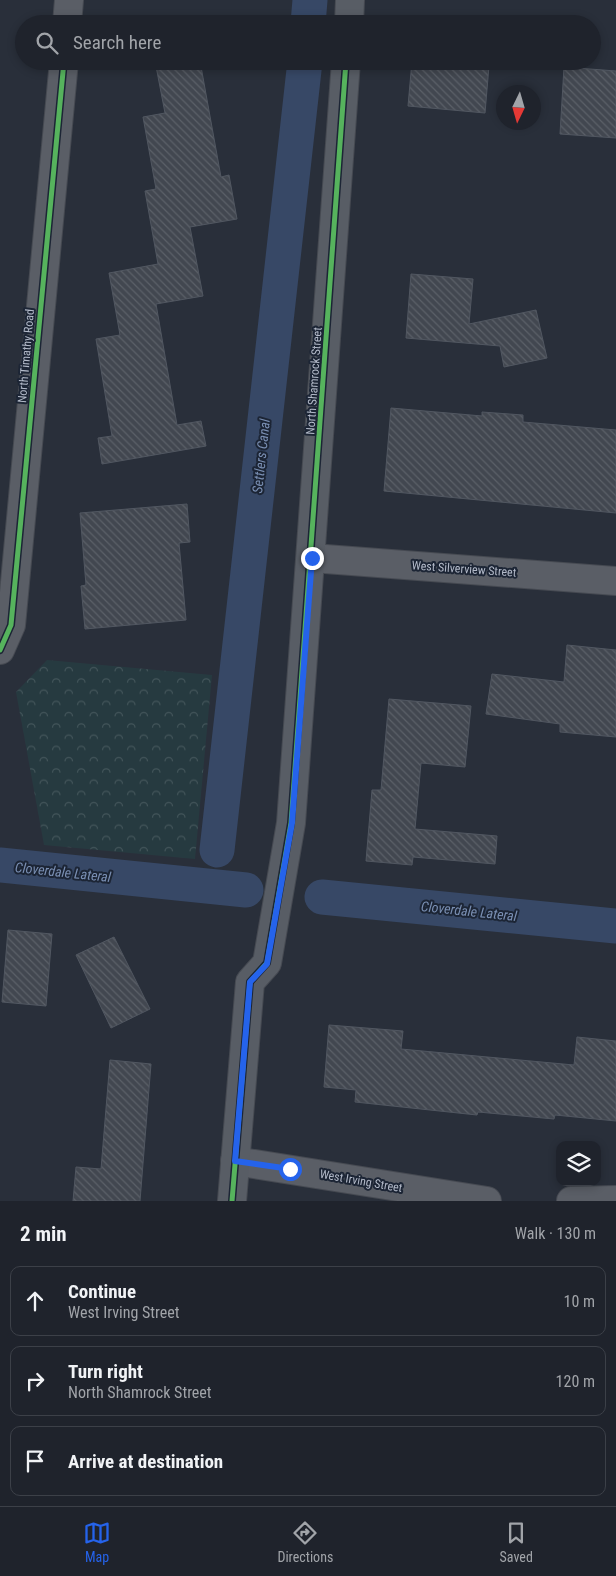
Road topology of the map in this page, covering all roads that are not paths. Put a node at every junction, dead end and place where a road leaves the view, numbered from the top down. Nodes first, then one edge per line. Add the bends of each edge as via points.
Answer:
1 (70, 0) edge
2 (350, 0) edge
3 (68, 15) edge
4 (349, 15) edge
5 (63, 70) edge
6 (345, 70) edge
7 (312, 558) junction
8 (616, 581) edge
9 (0, 650) edge
10 (235, 1161) junction
11 (616, 1200) edge
12 (232, 1201) edge
13 (487, 1201) edge
14 (571, 1201) edge

1 - 3 street
2 - 4 street
5 - 9 street, North Timathy Road via 11,625
6 - 7 street, North Shamrock Street
7 - 8 street, West Silverview Street
7 - 10 street, North Shamrock Street via 292,823 267,964 250,982
10 - 12 street, North Shamrock Street
10 - 13 street, West Irving Street
11 - 14 street

